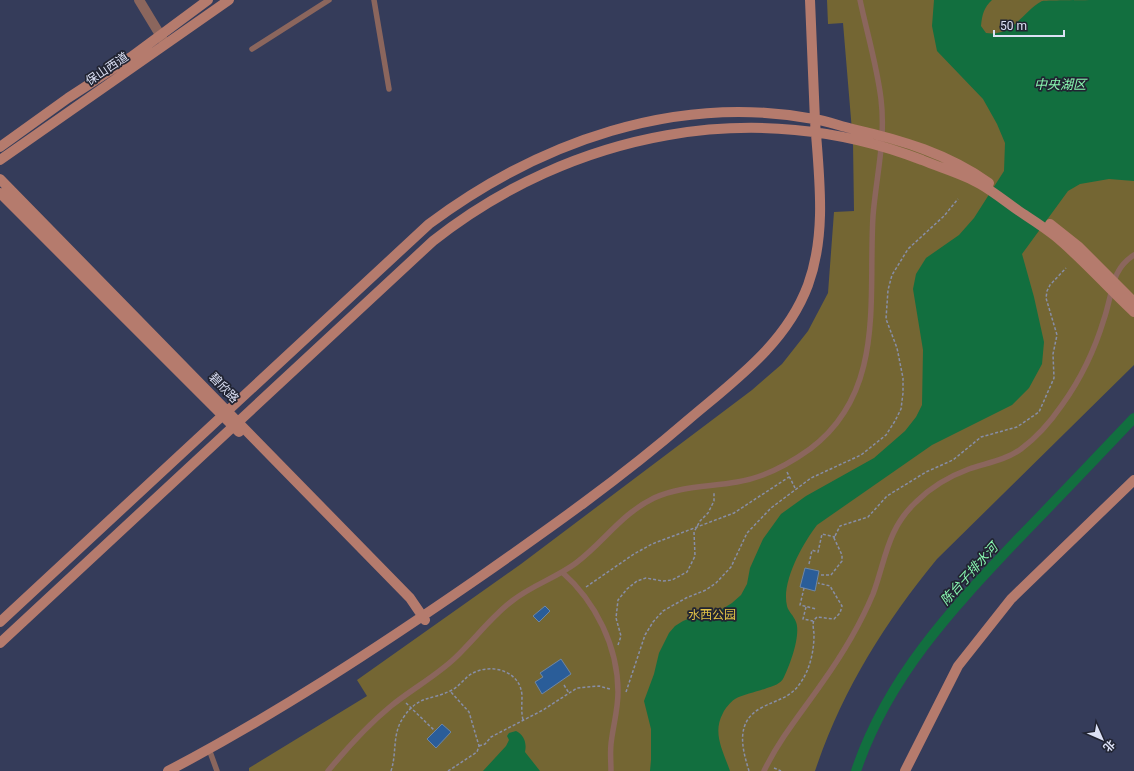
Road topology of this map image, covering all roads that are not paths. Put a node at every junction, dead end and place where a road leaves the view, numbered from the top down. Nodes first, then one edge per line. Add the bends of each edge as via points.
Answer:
1 (139, 0) edge
2 (208, 0) edge
3 (229, 0) edge
4 (329, 0) edge
5 (374, 0) edge
6 (810, 0) edge
7 (814, 0) edge
8 (860, 0) edge
9 (160, 35) junction
10 (166, 45) junction
11 (252, 49) dead end
12 (389, 89) dead end
13 (818, 120) junction
14 (819, 133) junction
15 (883, 135) junction
16 (882, 146) junction
17 (1, 152) edge
18 (0, 178) edge
19 (981, 181) junction
20 (0, 193) edge
21 (1134, 256) edge
22 (1113, 287) junction
23 (1134, 302) edge
24 (1134, 312) edge
25 (225, 413) junction
26 (237, 425) junction
27 (1134, 480) edge
28 (562, 572) junction
29 (422, 620) junction
30 (0, 622) edge
31 (0, 643) edge
32 (210, 751) junction
33 (168, 771) edge
34 (179, 771) edge
35 (217, 771) edge
36 (328, 771) edge
37 (610, 771) edge
38 (764, 771) edge
39 (905, 771) edge

1 - 9 street
2 - 9 main road, 保山西道
3 - 10 main road, 保山西道
4 - 11 lane
5 - 12 lane
6 - 13 main road
7 - 13 main road
8 - 15 lane via 881,98
9 - 10 street
9 - 17 main road, 保山西道
10 - 17 main road, 保山西道
13 - 14 main road
13 - 15 main road
13 - 25 main road via 761,113 676,117 601,134 524,164 475,191 429,224
14 - 16 main road
14 - 26 main road via 734,128 653,137 583,157 530,180 476,210 433,241
14 - 29 main road via 818,247 802,301 767,351 636,464
15 - 16 lane
15 - 19 main road via 963,166
16 - 19 main road
16 - 28 lane via 870,256 872,313 864,367 855,394 842,416 829,432 808,450 783,466 740,482 668,492 635,509 590,551
18 - 25 main road, 碧欣路
19 - 22 main road via 1055,232
20 - 25 main road, 碧欣路
21 - 22 lane via 1117,273
22 - 23 main road
22 - 24 main road
22 - 38 lane via 1095,345 1072,391 1058,412 1021,449 1005,458 968,469 931,490 915,502 902,518 885,552 873,593 856,628 823,683 776,747
25 - 26 main road, 碧欣路
25 - 30 main road
26 - 29 main road, 碧欣路 via 407,601
26 - 31 main road
27 - 39 main road via 1011,599 958,666
28 - 36 lane via 525,591 510,602 454,659 402,698 359,737
28 - 37 lane via 581,591 593,609 606,632 614,654 618,692
29 - 32 main road
32 - 33 main road
32 - 34 main road
32 - 35 lane

